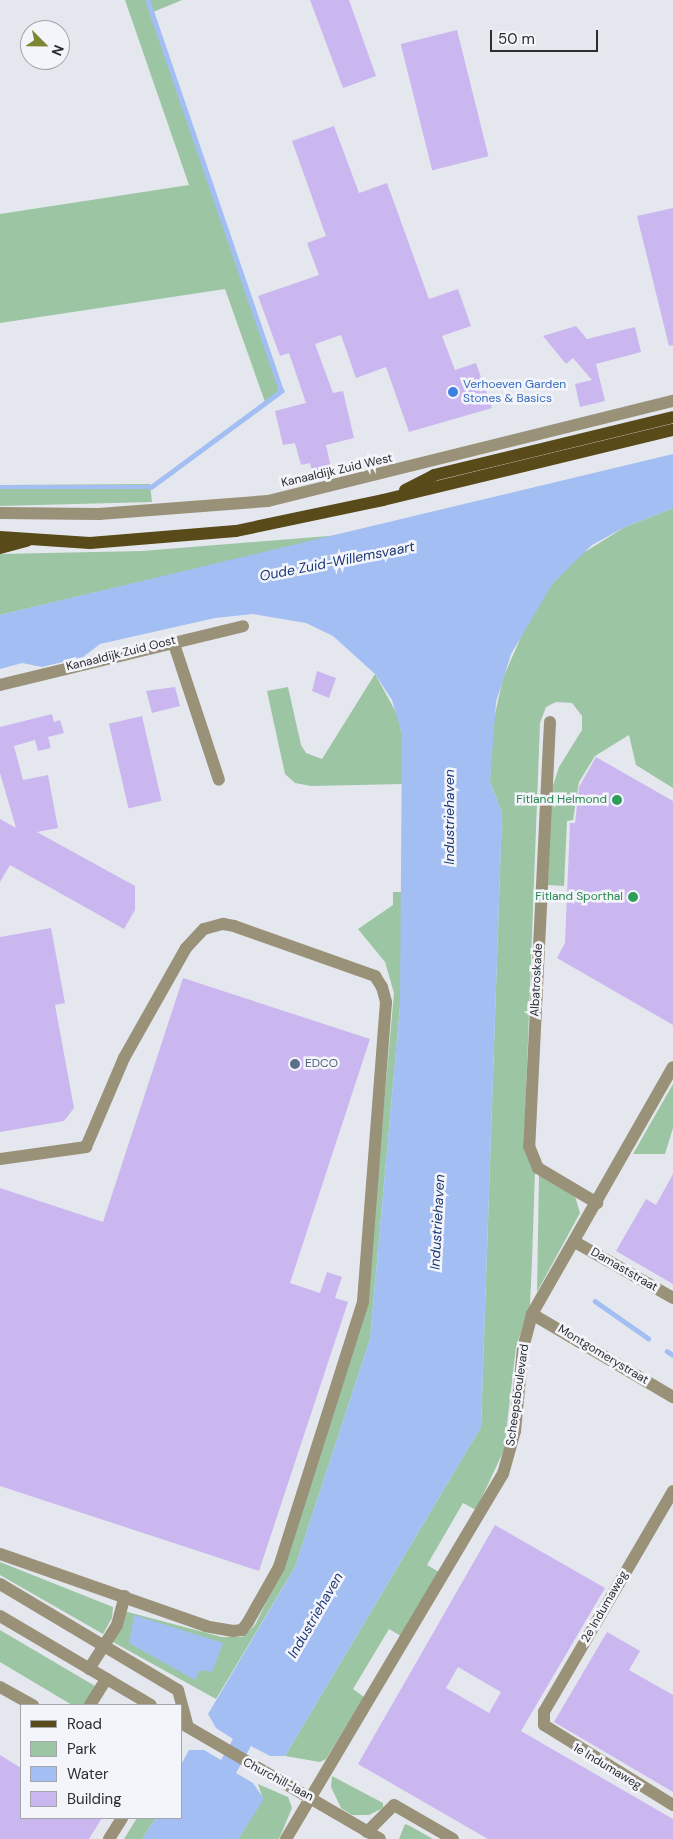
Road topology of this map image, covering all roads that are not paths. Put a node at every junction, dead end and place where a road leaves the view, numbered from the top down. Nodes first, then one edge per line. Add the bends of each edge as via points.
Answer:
1 (673, 401) edge
2 (673, 417) edge
3 (673, 430) edge
4 (383, 500) junction
5 (0, 513) edge
6 (0, 537) edge
7 (32, 540) junction
8 (0, 548) edge
9 (243, 626) dead end
10 (173, 641) junction
11 (0, 685) edge
12 (550, 722) dead end
13 (219, 780) dead end
14 (673, 1067) edge
15 (0, 1159) edge
16 (597, 1203) junction
17 (575, 1242) junction
18 (673, 1298) edge
19 (532, 1314) junction
20 (673, 1397) edge
21 (673, 1491) edge
22 (0, 1554) edge
23 (0, 1584) edge
24 (124, 1596) junction
25 (0, 1616) edge
26 (104, 1646) junction
27 (89, 1669) junction
28 (106, 1679) junction
29 (0, 1687) edge
30 (31, 1704) edge
31 (91, 1704) edge
32 (149, 1704) edge
33 (181, 1704) edge
34 (182, 1710) edge
35 (185, 1725) edge
36 (544, 1725) joint
37 (311, 1798) junction
38 (673, 1805) edge
39 (121, 1819) edge
40 (367, 1832) junction
41 (109, 1839) edge
42 (286, 1839) edge
43 (380, 1839) edge
44 (453, 1839) edge

1 - 5 street, Kanaaldijk Zuid West via 268,501 100,514
2 - 4 main road via 434,476
3 - 4 main road
4 - 7 main road via 236,531 99,542
6 - 7 main road
7 - 8 main road
9 - 10 street, Kanaaldijk Zuid Oost
10 - 11 street, Kanaaldijk Zuid Oost
10 - 13 street
12 - 16 street, Albatroskade via 530,1146 538,1168
14 - 16 street, Scheepsboulevard
15 - 24 street via 86,1147 124,1058 178,961 204,929 223,924 234,926 375,976 382,987 386,1002 363,1302 279,1567 242,1630 206,1626
16 - 17 street, Scheepsboulevard
17 - 18 street, Damaststraat
17 - 19 street, Scheepsboulevard
19 - 20 street, Montgomerystraat
19 - 37 street, Scheepsboulevard via 523,1348 515,1431 503,1474
21 - 36 street, 2e Indumaweg via 544,1712
22 - 24 street
23 - 26 street, Churchill-laan
24 - 26 street via 117,1625
25 - 27 street
26 - 27 street
26 - 33 street, Churchill-laan via 178,1690
27 - 28 street
28 - 31 street
28 - 32 street
29 - 30 street
34 - 35 street, Churchill-laan
35 - 37 street, Churchill-laan
36 - 38 street, 1e Indumaweg
37 - 40 street, Churchill-laan
37 - 42 street, Scheepsboulevard
39 - 41 street
40 - 43 street, Churchill-laan
40 - 44 street via 394,1805

